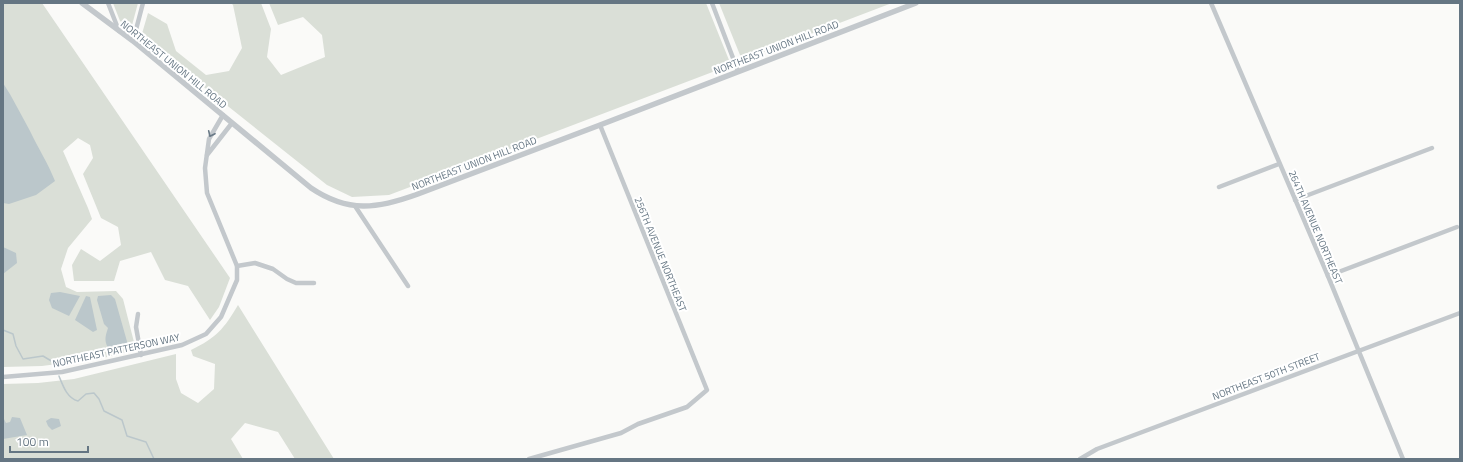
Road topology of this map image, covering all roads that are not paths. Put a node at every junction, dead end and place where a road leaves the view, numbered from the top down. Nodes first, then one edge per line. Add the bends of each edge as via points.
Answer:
1 (82, 3) edge
2 (108, 3) edge
3 (143, 3) edge
4 (712, 3) edge
5 (916, 3) edge
6 (1211, 3) edge
7 (119, 31) junction
8 (133, 41) junction
9 (738, 71) junction
10 (223, 115) junction
11 (232, 123) junction
12 (600, 125) junction
13 (1432, 148) dead end
14 (207, 155) junction
15 (1279, 164) junction
16 (1219, 187) dead end
17 (1295, 200) junction
18 (355, 206) junction
19 (1457, 227) dead end
20 (237, 266) junction
21 (1328, 276) junction
22 (314, 283) dead end
23 (408, 286) dead end
24 (1460, 313) edge
25 (138, 314) dead end
26 (1358, 351) junction
27 (140, 355) junction
28 (3, 377) edge
29 (530, 459) edge
30 (1080, 459) edge
31 (1403, 459) edge

1 - 7 street, NORTHEAST UNION HILL ROAD
2 - 7 street
3 - 8 street
4 - 9 street
5 - 9 street, NORTHEAST UNION HILL ROAD
6 - 15 street, 264TH AVENUE NORTHEAST
7 - 8 street, NORTHEAST UNION HILL ROAD
8 - 10 street, NORTHEAST UNION HILL ROAD
9 - 12 street, NORTHEAST UNION HILL ROAD
10 - 11 street, NORTHEAST UNION HILL ROAD
10 -> 14 street, NORTHEAST PATTERSON WAY via 209,139
11 - 14 street
11 - 18 street, NORTHEAST UNION HILL ROAD via 311,188 331,200
12 - 18 street, NORTHEAST UNION HILL ROAD via 394,203
12 - 29 street, 256TH AVENUE NORTHEAST via 707,390 687,407 638,424 621,433
13 - 17 street
14 - 20 street, NORTHEAST PATTERSON WAY via 207,193
15 - 16 street
15 - 17 street, 264TH AVENUE NORTHEAST
17 - 21 street, 264TH AVENUE NORTHEAST
18 - 23 street
19 - 21 street
20 - 22 street via 255,263 274,269 296,283
20 - 27 street, NORTHEAST PATTERSON WAY via 237,280 221,317 206,334 182,345
21 - 26 street, 264TH AVENUE NORTHEAST
24 - 26 street, NORTHEAST 50TH STREET
25 - 27 street via 136,327
26 - 30 street, NORTHEAST 50TH STREET via 1097,449
26 - 31 street, 264TH AVENUE NORTHEAST
27 - 28 street, NORTHEAST PATTERSON WAY via 62,372

